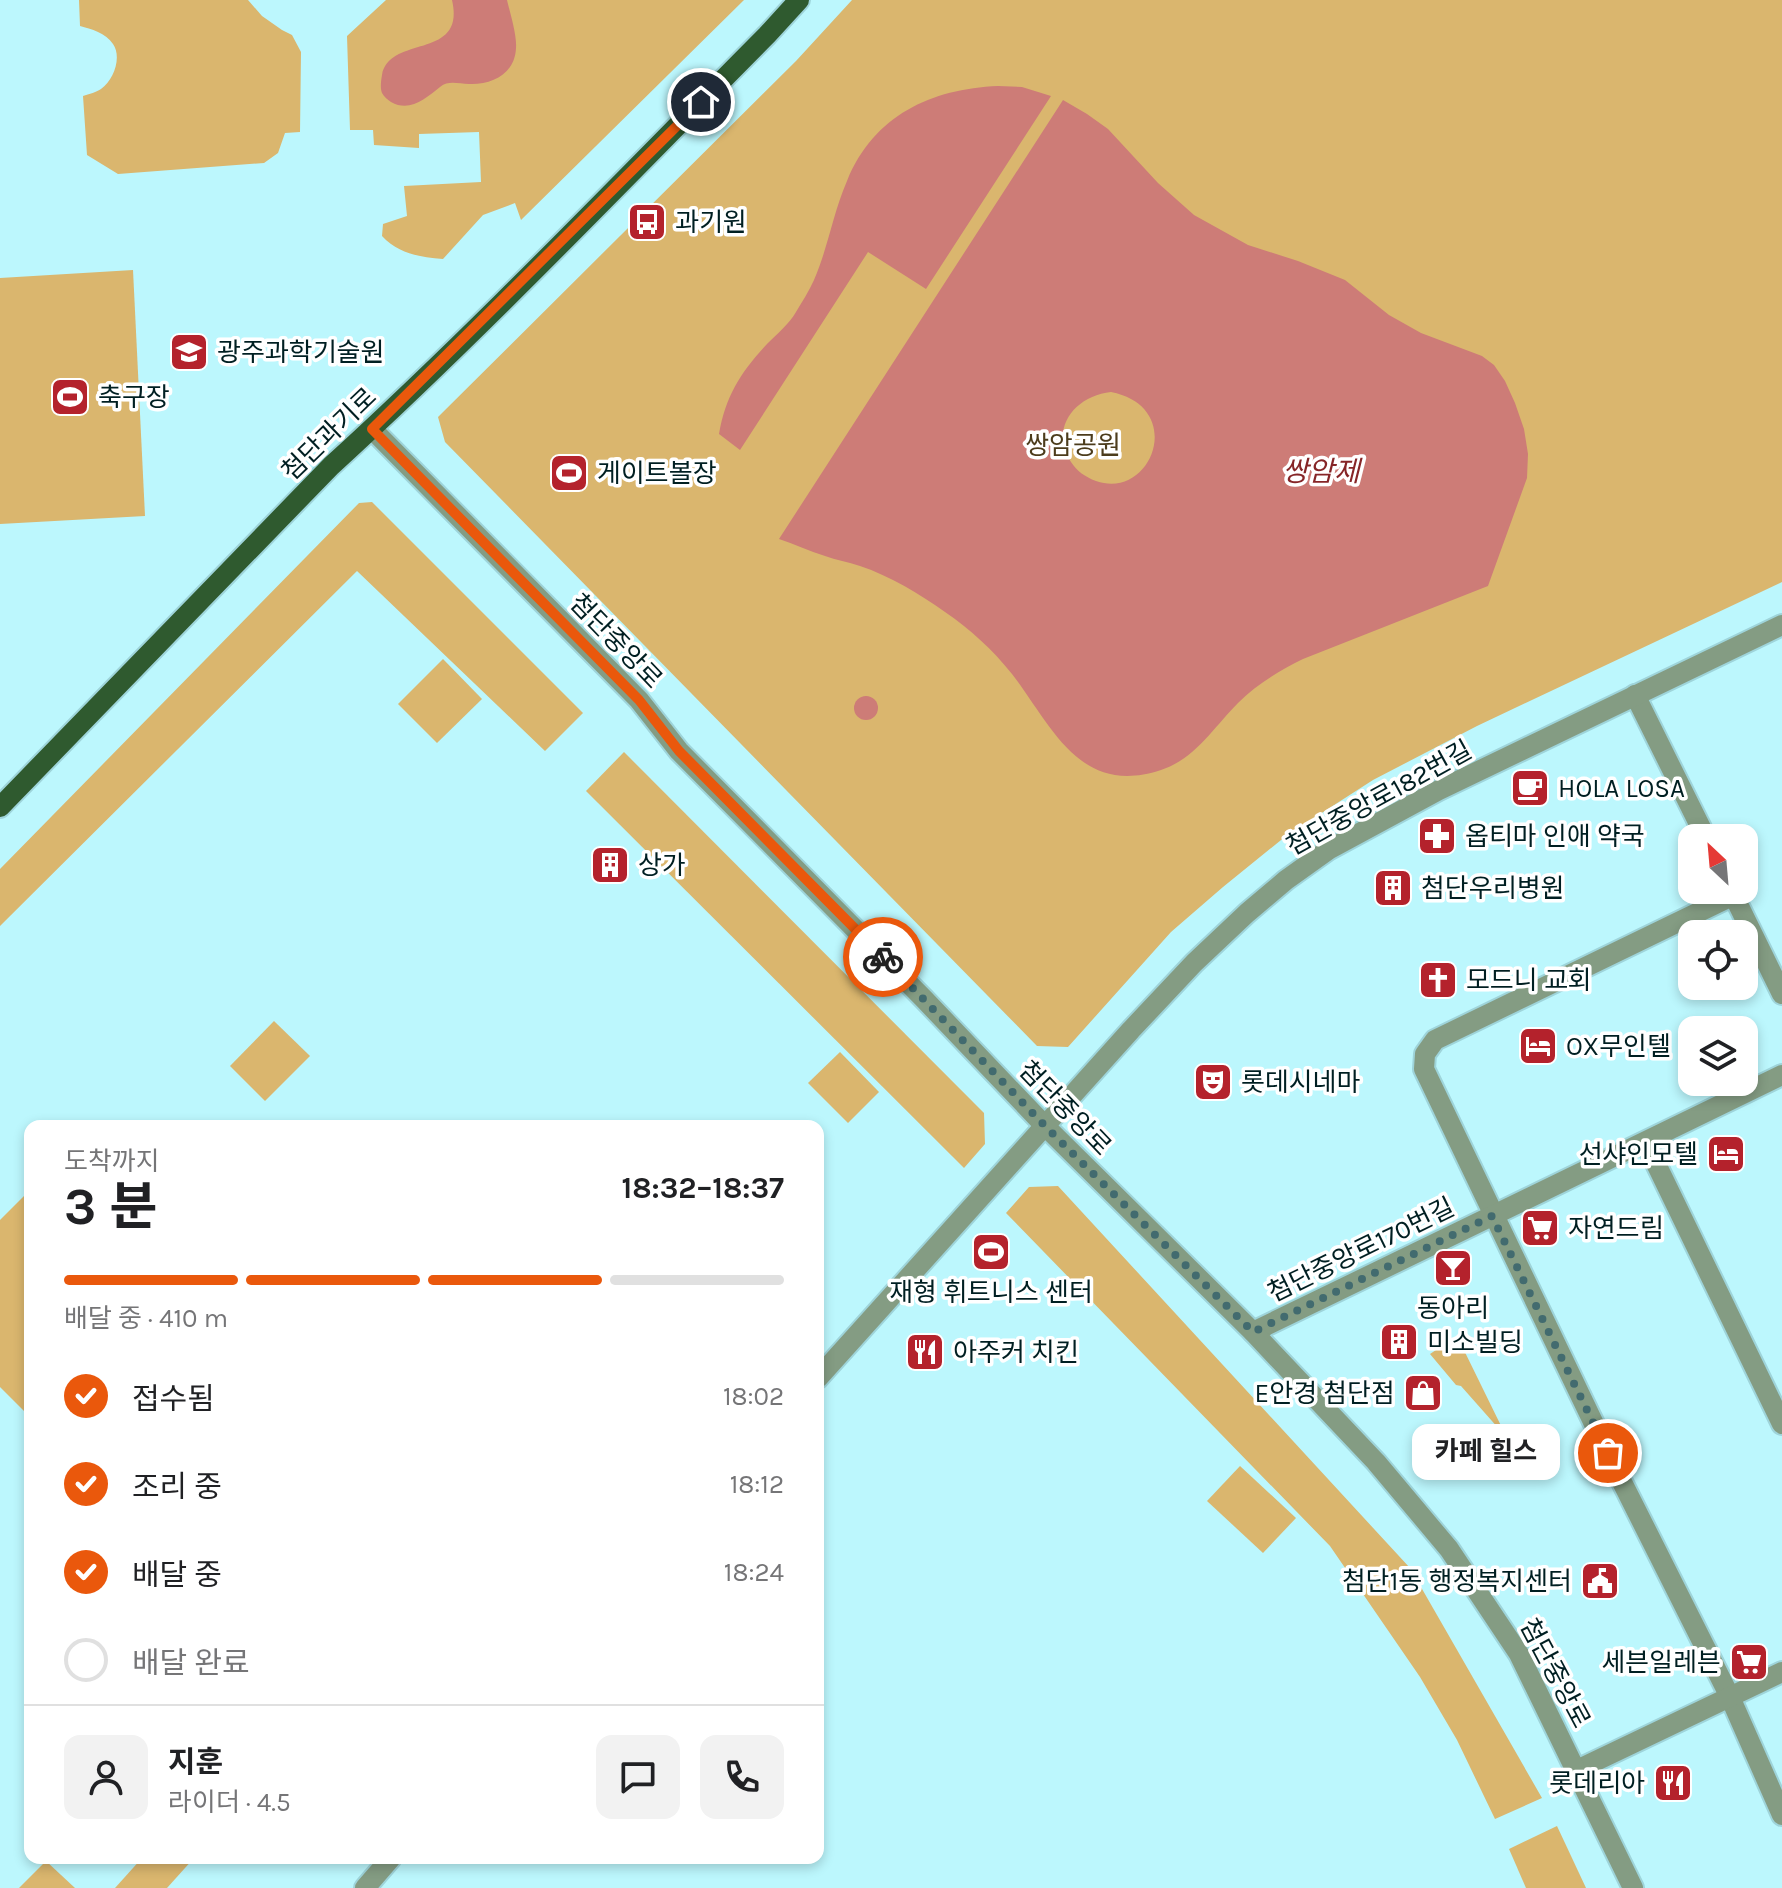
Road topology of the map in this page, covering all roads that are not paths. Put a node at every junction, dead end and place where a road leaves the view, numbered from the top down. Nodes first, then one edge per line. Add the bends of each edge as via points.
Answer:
1 (799, 0) edge
2 (372, 429) junction
3 (1782, 625) edge
4 (1635, 695) junction
5 (0, 807) edge
6 (1699, 824) edge
7 (1709, 904) edge
8 (1739, 904) edge
9 (1782, 994) edge
10 (1782, 1075) edge
11 (1046, 1127) junction
12 (1646, 1143) junction
13 (1492, 1216) junction
14 (1253, 1332) junction
15 (824, 1371) edge
16 (1782, 1424) edge
17 (1782, 1672) edge
18 (1730, 1697) junction
19 (1577, 1770) junction
20 (1782, 1815) edge
21 (386, 1864) edge
22 (365, 1888) edge
23 (1633, 1888) edge

1 - 2 main road, 첨단과기로
2 - 5 main road, 첨단과기로
2 - 11 street, 첨단중앙로
3 - 4 street, 첨단중앙로182번길
4 - 6 street
4 - 11 street, 첨단중앙로182번길 via 1371,826 1286,880 1194,963
7 - 13 street, 첨단중앙로170번길 via 1435,1040 1425,1054 1424,1069
8 - 9 street
10 - 12 street, 첨단중앙로170번길
11 - 14 street, 첨단중앙로
11 - 15 street, 첨단중앙로182번길
12 - 13 street, 첨단중앙로170번길
12 - 16 street
13 - 14 street, 첨단중앙로170번길
13 - 18 street
14 - 19 street, 첨단중앙로 via 1376,1462 1449,1549 1519,1654
17 - 18 street
18 - 19 street
18 - 20 street
19 - 23 street, 첨단중앙로
21 - 22 street

